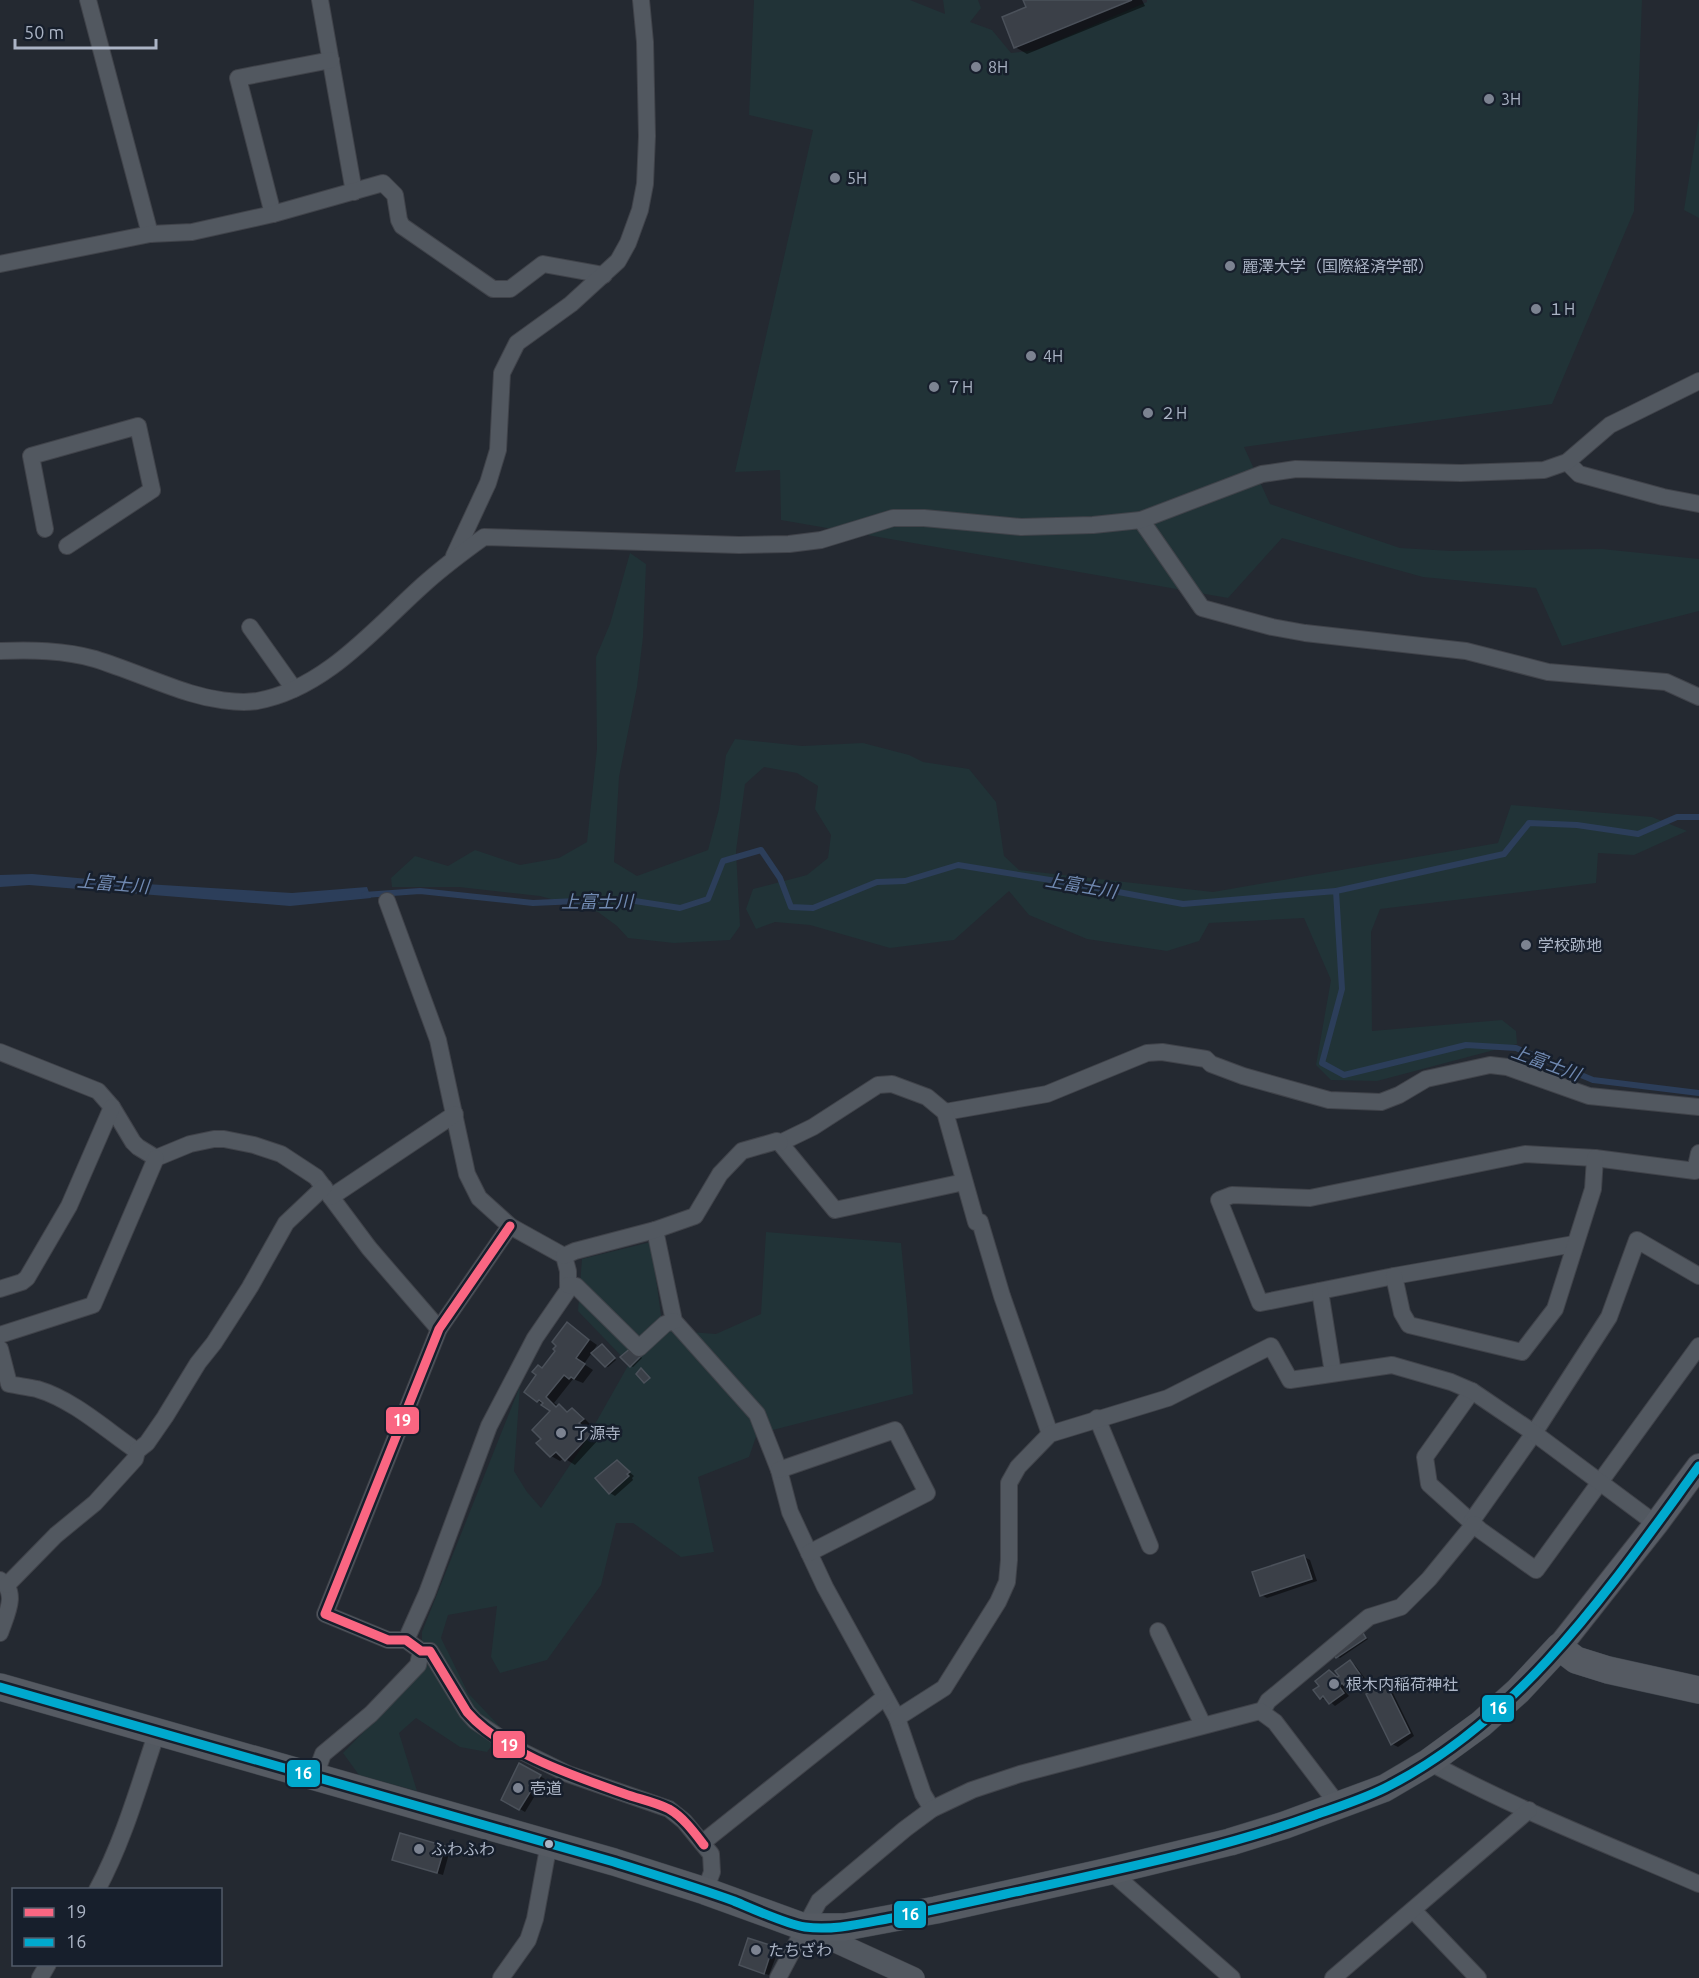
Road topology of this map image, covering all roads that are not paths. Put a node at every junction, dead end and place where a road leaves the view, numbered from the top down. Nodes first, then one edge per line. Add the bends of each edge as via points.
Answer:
1 (88, 0) edge
2 (320, 0) edge
3 (641, 0) edge
4 (331, 60) junction
5 (354, 192) junction
6 (273, 214) junction
7 (150, 234) junction
8 (0, 264) edge
9 (603, 275) junction
10 (1699, 381) edge
11 (1567, 462) junction
12 (1699, 504) edge
13 (1141, 520) junction
14 (45, 529) dead end
15 (67, 546) dead end
16 (452, 559) junction
17 (250, 627) dead end
18 (0, 651) edge
19 (294, 689) junction
20 (1699, 697) edge
21 (387, 901) dead end
22 (0, 1052) edge
23 (112, 1107) junction
24 (1699, 1107) edge
25 (945, 1112) junction
26 (455, 1114) junction
27 (780, 1143) junction
28 (1699, 1153) edge
29 (156, 1158) junction
30 (1595, 1158) junction
31 (964, 1182) junction
32 (328, 1192) junction
33 (510, 1226) junction
34 (656, 1230) junction
35 (1574, 1244) junction
36 (564, 1256) junction
37 (1394, 1276) junction
38 (1699, 1276) edge
39 (568, 1285) junction
40 (0, 1289) edge
41 (1320, 1291) junction
42 (674, 1321) junction
43 (439, 1329) junction
44 (0, 1335) edge
45 (1699, 1346) edge
46 (0, 1348) edge
47 (1333, 1373) junction
48 (1472, 1391) junction
49 (1097, 1418) junction
50 (1534, 1433) junction
51 (1050, 1434) junction
52 (136, 1451) junction
53 (1699, 1466) edge
54 (779, 1470) junction
55 (1600, 1482) junction
56 (1472, 1523) junction
57 (1656, 1524) junction
58 (1150, 1545) dead end
59 (810, 1553) junction
60 (4, 1582) edge
61 (1158, 1631) dead end
62 (0, 1633) edge
63 (406, 1640) junction
64 (1559, 1647) junction
65 (421, 1652) junction
66 (0, 1687) edge
67 (1699, 1690) edge
68 (885, 1697) junction
69 (1262, 1712) junction
70 (897, 1718) junction
71 (1203, 1725) junction
72 (157, 1732) junction
73 (1429, 1762) junction
74 (315, 1776) junction
75 (1339, 1806) junction
76 (932, 1809) junction
77 (1529, 1810) junction
78 (549, 1843) junction
79 (702, 1843) junction
80 (1110, 1871) junction
81 (1699, 1884) edge
82 (98, 1888) edge
83 (705, 1891) junction
84 (1413, 1910) junction
85 (804, 1927) junction
86 (501, 1978) edge
87 (778, 1978) edge
88 (914, 1978) edge
89 (1232, 1978) edge
90 (1333, 1978) edge
91 (1478, 1978) edge

1 - 7 street
2 - 4 street
3 - 9 street via 645,42 645,184 628,243 618,261
4 - 5 street
4 - 6 street via 238,78
5 - 6 street
5 - 9 street via 383,183 395,195 402,226 493,288 510,289 543,264
6 - 7 street via 192,232
7 - 8 street
9 - 16 street via 517,343 502,374 498,450 488,483
10 - 11 street via 1610,425
11 - 12 street via 1579,474
11 - 13 street via 1544,470 1473,472 1296,469 1262,474
13 - 16 street via 1021,527 893,518 821,540 789,544 484,537
13 - 20 street via 1202,608 1272,627 1466,651 1548,672 1666,682
14 - 15 street via 31,456 138,426 152,490
16 - 19 street via 336,663
17 - 19 street
18 - 19 street via 75,654 194,694 226,700 255,701
21 - 26 street via 438,1040
22 - 23 street via 88,1086
23 - 29 street via 133,1142
23 - 40 street via 69,1206 27,1278
24 - 25 street via 1589,1096 1507,1067 1490,1065 1426,1079 1381,1102 1329,1100 1243,1076 1206,1059 1162,1052 1147,1053 1047,1094
25 - 27 street via 927,1097 892,1084 878,1085 813,1127
25 - 31 street
26 - 32 street
26 - 33 street via 467,1174 479,1198
27 - 31 street via 835,1210
27 - 34 street via 742,1151 720,1174 695,1216
28 - 30 street via 1695,1171
29 - 32 street via 190,1144 224,1139 281,1154 306,1169
29 - 44 street via 93,1305
30 - 35 street via 1593,1189
30 - 41 street via 1525,1154 1310,1198 1232,1195 1219,1200 1260,1302
31 - 51 street via 976,1222 981,1222
32 - 43 street via 369,1248
32 - 52 street via 286,1223 214,1343 147,1443
33 - 36 street
33 - 43 street
34 - 36 street
34 - 42 street
35 - 37 street
35 - 37 street via 1555,1309 1522,1352 1409,1325 1402,1313
36 - 39 street
37 - 41 street
38 - 50 street via 1637,1240 1609,1317
39 - 42 street via 576,1286 639,1348 665,1324
39 - 63 street via 489,1426
41 - 47 street
42 - 54 street via 757,1414
43 - 63 street via 325,1614 388,1640
45 - 55 street
46 - 52 street via 9,1384 38,1389 61,1400
47 - 48 street via 1392,1365
47 - 49 street via 1290,1380 1271,1346 1168,1398
48 - 50 street
48 - 56 street via 1425,1457 1429,1484
49 - 51 street
49 - 58 street
50 - 55 street
50 - 56 street
51 - 70 street via 1018,1467 1009,1483 1007,1582 998,1602 944,1688
52 - 60 street via 135,1458 95,1503
53 - 57 main road
54 - 59 street via 790,1512
54 - 59 street via 895,1430 927,1493
55 - 56 street via 1536,1570
55 - 57 street
56 - 69 street via 1429,1579 1401,1607 1369,1617 1268,1701
57 - 64 main road
59 - 68 street
60 - 62 street via 11,1595
61 - 71 street
63 - 65 street
64 - 67 main road via 1576,1660 1608,1670
64 - 73 main road via 1518,1691
65 - 74 street via 418,1665 371,1714 323,1754
65 - 79 street via 430,1651 474,1721 515,1748 568,1774 669,1809
66 - 72 main road
68 - 70 street
68 - 79 street
69 - 71 street
69 - 75 street via 1275,1722
70 - 76 street via 922,1794
71 - 76 street via 1020,1774
72 - 74 main road
72 - 82 street
73 - 75 main road via 1385,1788
73 - 77 street
74 - 78 main road
75 - 80 main road via 1230,1842
76 - 85 street via 824,1895
77 - 81 street
77 - 84 street
78 - 83 main road
78 - 86 street via 528,1940
79 - 83 street via 711,1854 712,1872
80 - 85 main road via 845,1927
80 - 89 street
83 - 85 main road
84 - 90 street
84 - 91 street
85 - 87 street
85 - 88 street

